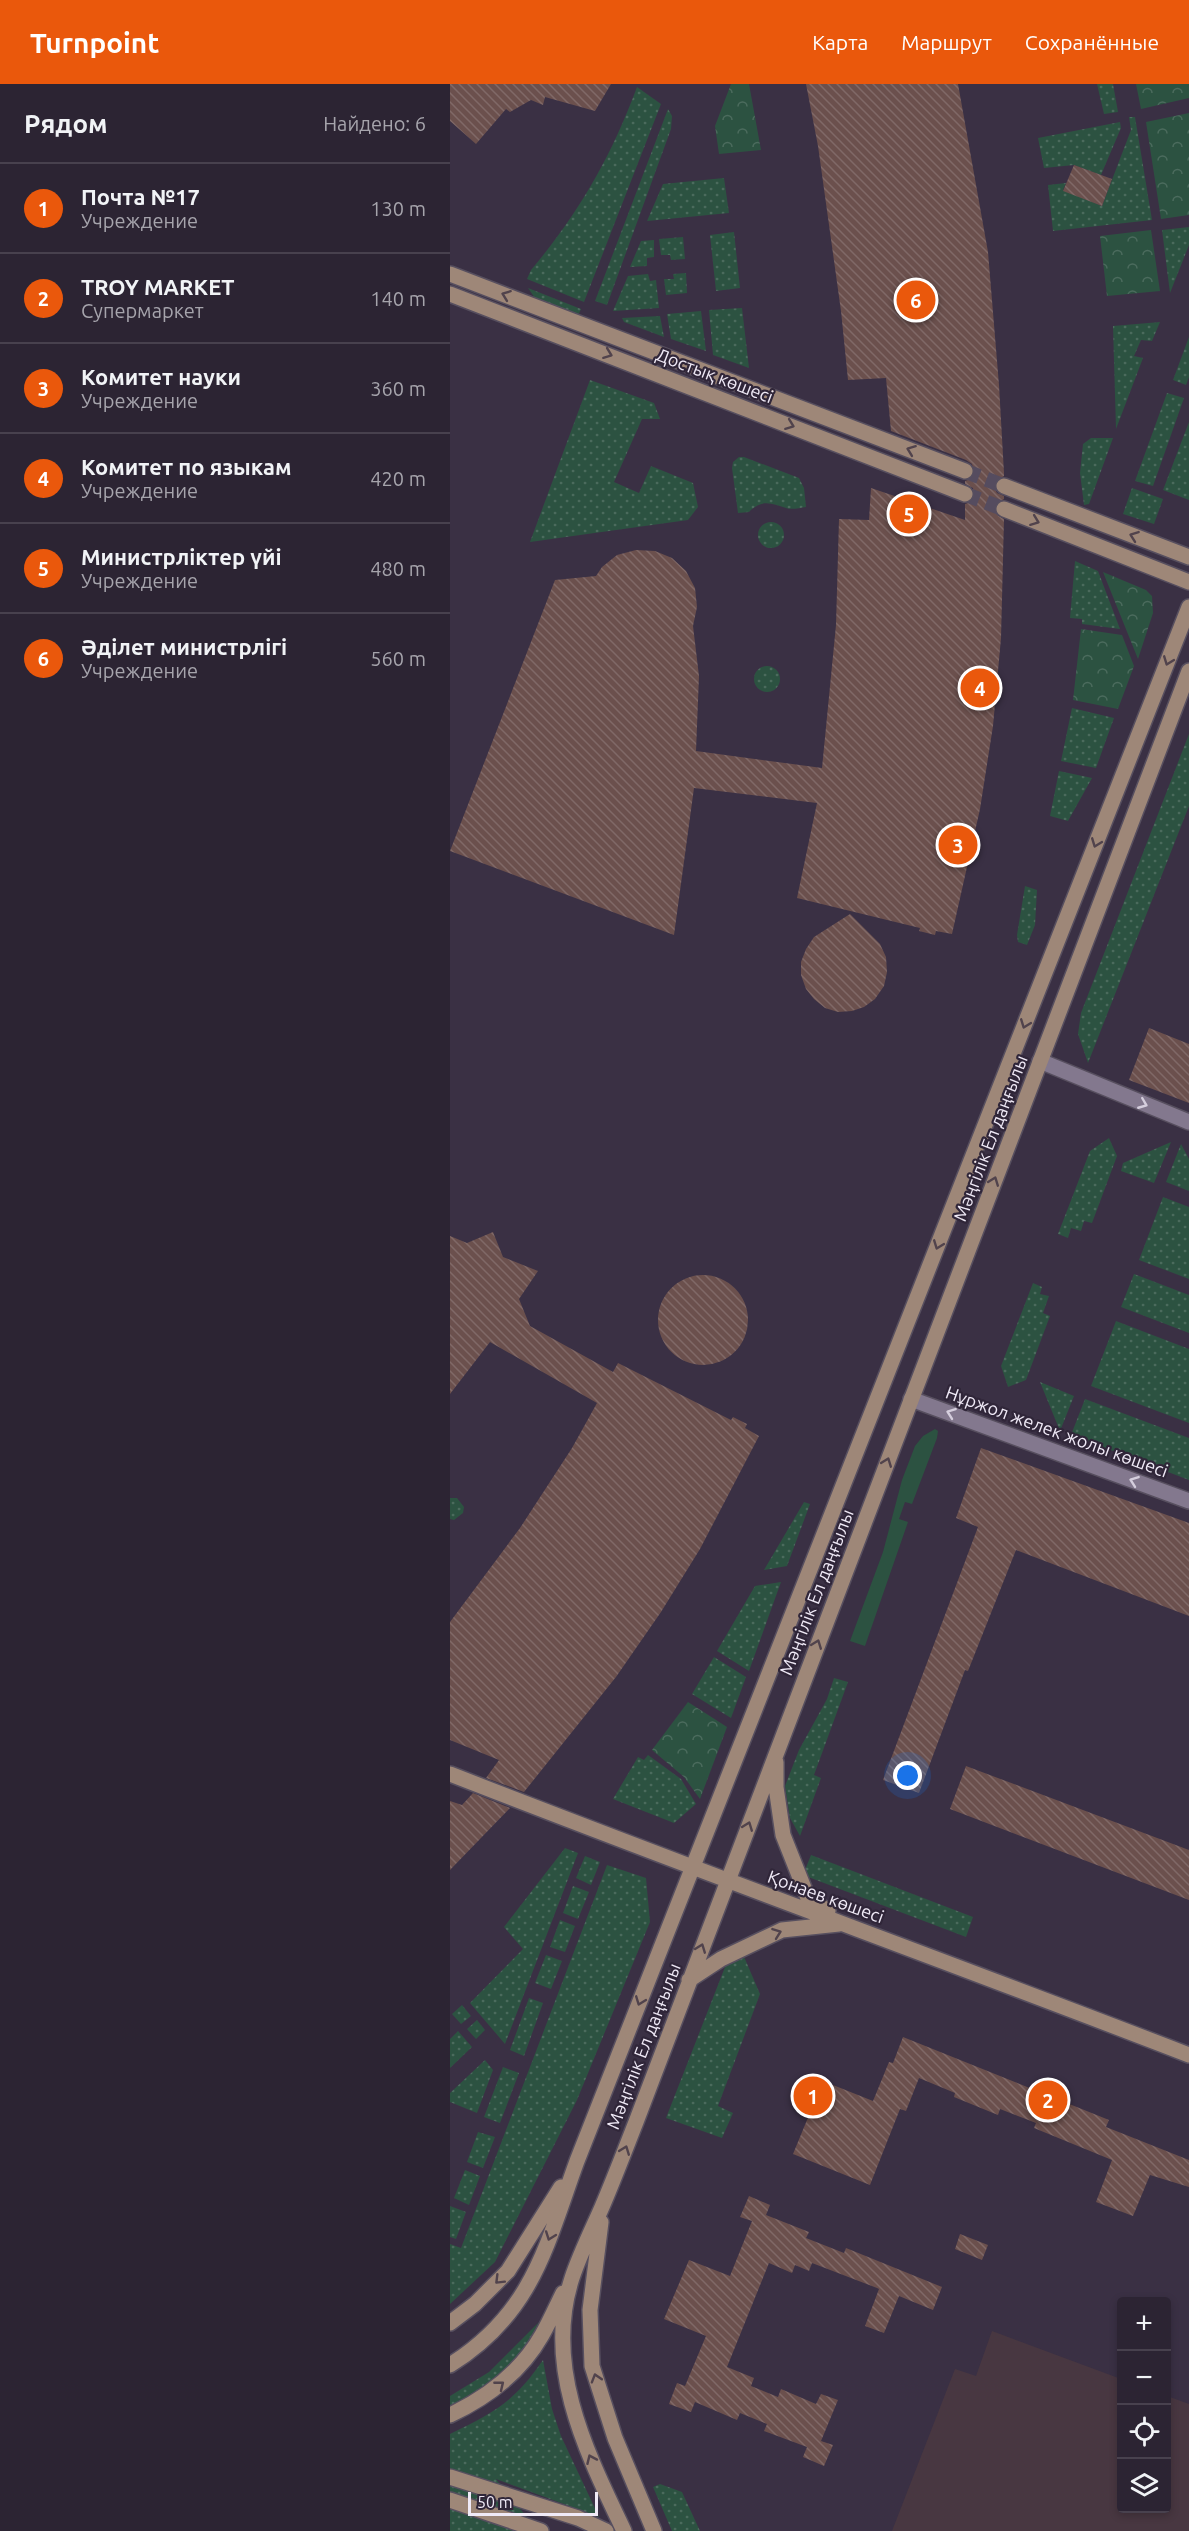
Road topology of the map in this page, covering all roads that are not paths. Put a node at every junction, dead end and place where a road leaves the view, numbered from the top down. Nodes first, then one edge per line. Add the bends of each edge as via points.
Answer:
1 (450, 274) edge
2 (450, 294) edge
3 (965, 471) tunnel mouth
4 (1004, 486) tunnel mouth
5 (965, 494) tunnel mouth
6 (1004, 509) tunnel mouth
7 (1189, 557) edge
8 (1189, 582) edge
9 (1189, 607) edge
10 (1189, 671) edge
11 (1040, 1061) junction
12 (1189, 1122) edge
13 (911, 1399) junction
14 (1189, 1501) edge
15 (775, 1754) junction
16 (450, 1774) edge
17 (692, 1868) junction
18 (727, 1881) junction
19 (845, 1923) junction
20 (688, 1980) junction
21 (1189, 2055) edge
22 (577, 2161) junction
23 (603, 2204) junction
24 (572, 2278) junction
25 (450, 2323) edge
26 (450, 2365) edge
27 (450, 2415) edge
28 (450, 2477) edge
29 (450, 2500) edge
30 (539, 2530) edge
31 (606, 2531) edge
32 (624, 2531) edge
33 (654, 2531) edge

3 -> 1 main road, Достық көшесі
2 -> 5 main road, Достық көшесі
7 -> 4 main road
6 -> 8 main road
9 -> 17 main road, Мәңгілік Ел даңғылы
10 - 11 main road, Мәңгілік Ел даңғылы
11 -> 12 street
13 -> 11 main road, Мәңгілік Ел даңғылы
14 -> 13 street, Нұржол желек жолы көшесі
15 -> 13 main road, Мәңгілік Ел даңғылы
18 -> 15 main road, Мәңгілік Ел даңғылы
15 - 19 main road via 783,1835 808,1898
16 - 17 main road, Қонаев көшесі
17 - 18 main road, Қонаев көшесі
17 -> 22 main road, Мәңгілік Ел даңғылы
18 - 19 main road, Қонаев көшесі
20 -> 18 main road, Мәңгілік Ел даңғылы
20 -> 19 main road via 721,1959 782,1930
19 - 21 main road, Қонаев көшесі
23 -> 20 main road, Мәңгілік Ел даңғылы
22 -> 25 main road via 508,2271
22 -> 26 main road, Мәңгілік Ел даңғылы via 536,2274 522,2298 472,2351
23 - 24 main road, Мәңгілік Ел даңғылы
33 -> 23 main road via 615,2439 592,2366 590,2310
27 -> 24 main road via 510,2377 542,2335
32 -> 24 main road, Мәңгілік Ел даңғылы via 578,2431 570,2397 563,2361 563,2332
28 - 31 main road via 578,2518
29 - 30 main road

